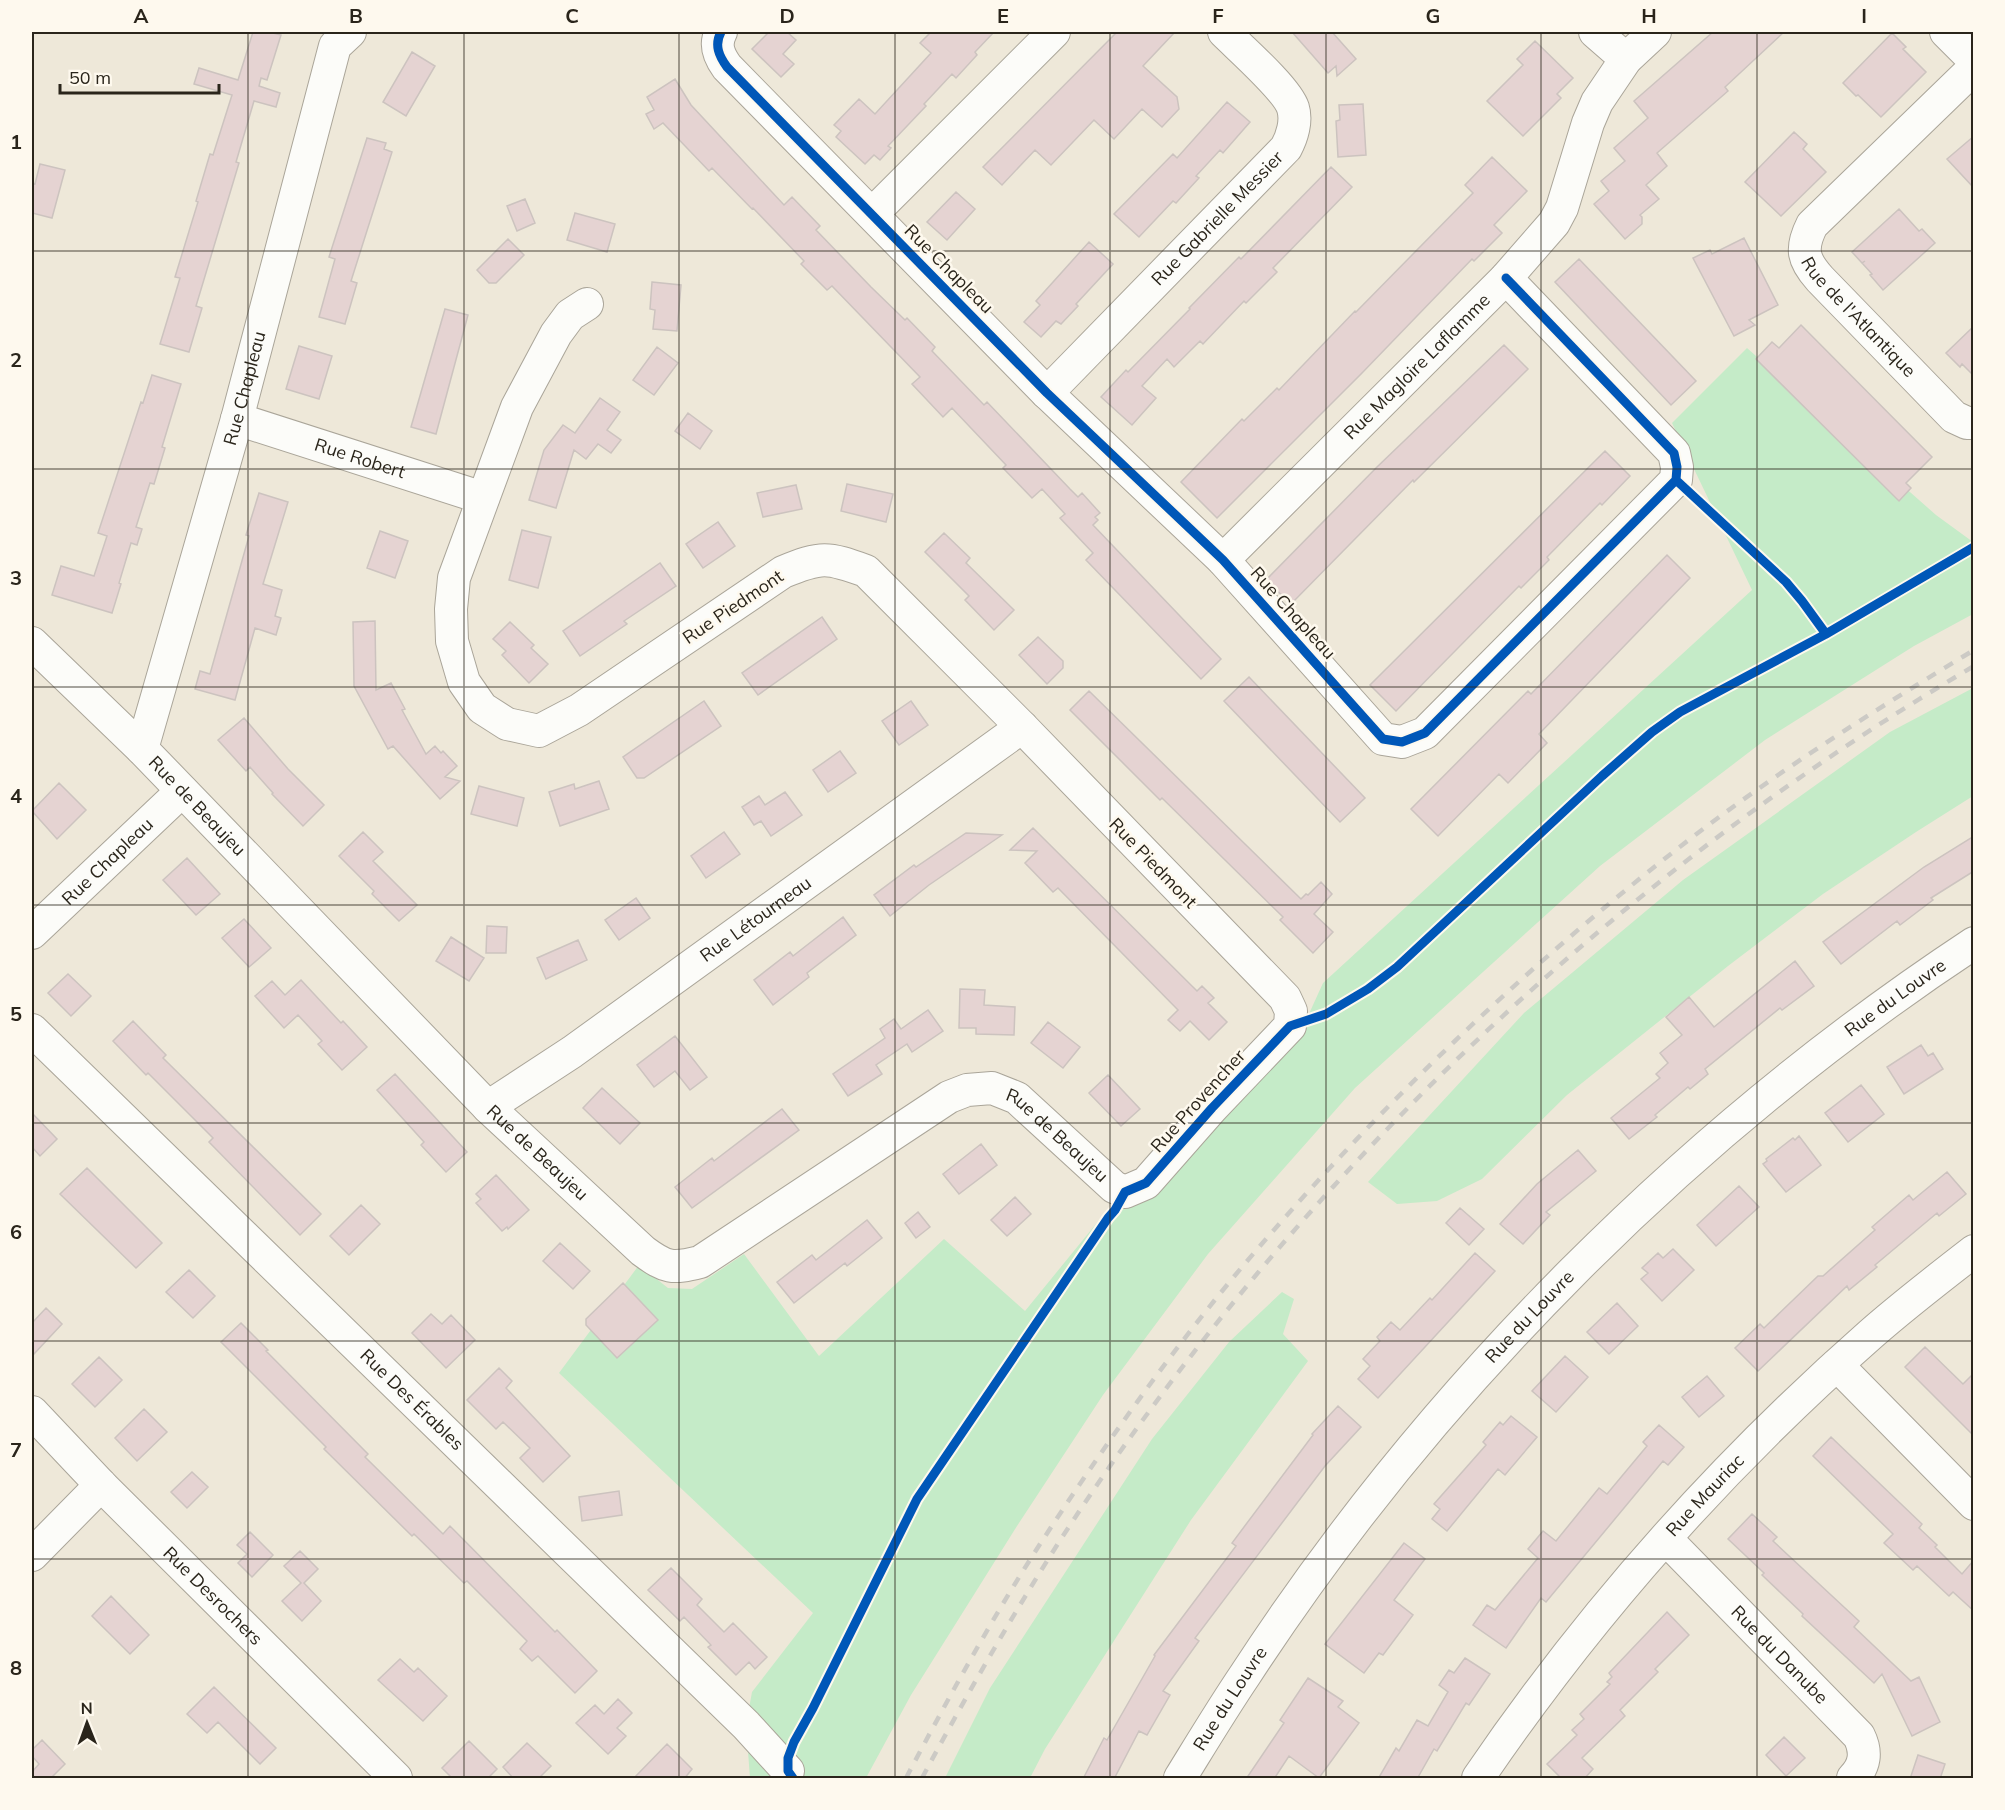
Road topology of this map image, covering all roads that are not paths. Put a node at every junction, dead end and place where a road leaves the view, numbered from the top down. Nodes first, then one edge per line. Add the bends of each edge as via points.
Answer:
1 (350, 32) edge
2 (721, 32) edge
3 (1054, 32) edge
4 (1224, 32) edge
5 (1595, 32) edge
6 (1654, 32) edge
7 (1946, 32) edge
8 (1626, 59) junction
9 (1974, 60) edge
10 (1974, 68) edge
11 (872, 214) junction
12 (1506, 278) junction
13 (587, 304) dead end
14 (1047, 393) junction
15 (237, 418) junction
16 (1974, 423) edge
17 (483, 498) junction
18 (1223, 560) junction
19 (32, 643) edge
20 (1022, 727) junction
21 (142, 749) junction
22 (183, 791) junction
23 (32, 933) edge
24 (1974, 943) edge
25 (1290, 1026) joint
26 (32, 1030) edge
27 (488, 1107) junction
28 (1125, 1192) joint
29 (1974, 1251) edge
30 (1837, 1365) junction
31 (32, 1412) edge
32 (101, 1485) junction
33 (1974, 1504) edge
34 (1666, 1539) junction
35 (32, 1555) edge
36 (788, 1771) dead end
37 (396, 1779) edge
38 (1180, 1779) edge
39 (1478, 1779) edge
40 (1853, 1779) edge

1 - 15 street, Rue Chapleau via 335,46
2 - 11 street, Rue Chapleau via 718,55 727,67
3 - 11 street
4 - 14 street, Rue Gabrielle Messier via 1287,95 1294,109 1292,138
5 - 8 street
6 - 8 street, Rue Magloire Laflamme
7 - 9 street
8 - 12 street, Rue Magloire Laflamme via 1597,102 1554,223
10 - 16 street, Rue de l'Atlantique via 1812,225 1805,248 1807,265 1829,288 1954,417
11 - 14 street, Rue Chapleau
12 - 18 street, Rue Magloire Laflamme
12 - 18 street, Rue Chapleau via 1674,453 1676,480 1425,732 1402,742 1383,739
13 - 17 street, Rue Piedmont via 570,315 556,334 516,407
14 - 18 street, Rue Chapleau
15 - 17 street, Rue Robert
15 - 21 street, Rue Chapleau
17 - 20 street, Rue Piedmont via 454,578 452,641 464,682 482,708 507,724 539,731 579,710 783,572 812,560 835,560 866,570
19 - 21 street, Rue de Beaujeu
20 - 25 street, Rue Piedmont via 1285,998 1291,1011
20 - 27 street, Rue Létourneau via 572,1052
21 - 22 street, Rue de Beaujeu
22 - 23 street, Rue Chapleau
22 - 27 street, Rue de Beaujeu
24 - 38 street, Rue du Louvre via 1840,1037 1745,1114 1642,1206 1525,1322 1427,1432 1324,1563 1245,1673
25 - 28 street, Rue Provencher via 1146,1183
26 - 36 street, Rue Des Érables via 746,1725
27 - 28 street, Rue de Beaujeu via 643,1251 661,1264 679,1268 700,1262 949,1097 967,1090 992,1088 1017,1098 1114,1187
29 - 30 street, Rue Mauriac
30 - 33 street
30 - 34 street, Rue Mauriac via 1756,1443
31 - 32 street, Rue Desrochers
32 - 35 street
32 - 37 street, Rue Desrochers
34 - 39 street, Rue Mauriac via 1591,1625
34 - 40 street, Rue du Danube via 1859,1736 1864,1760

